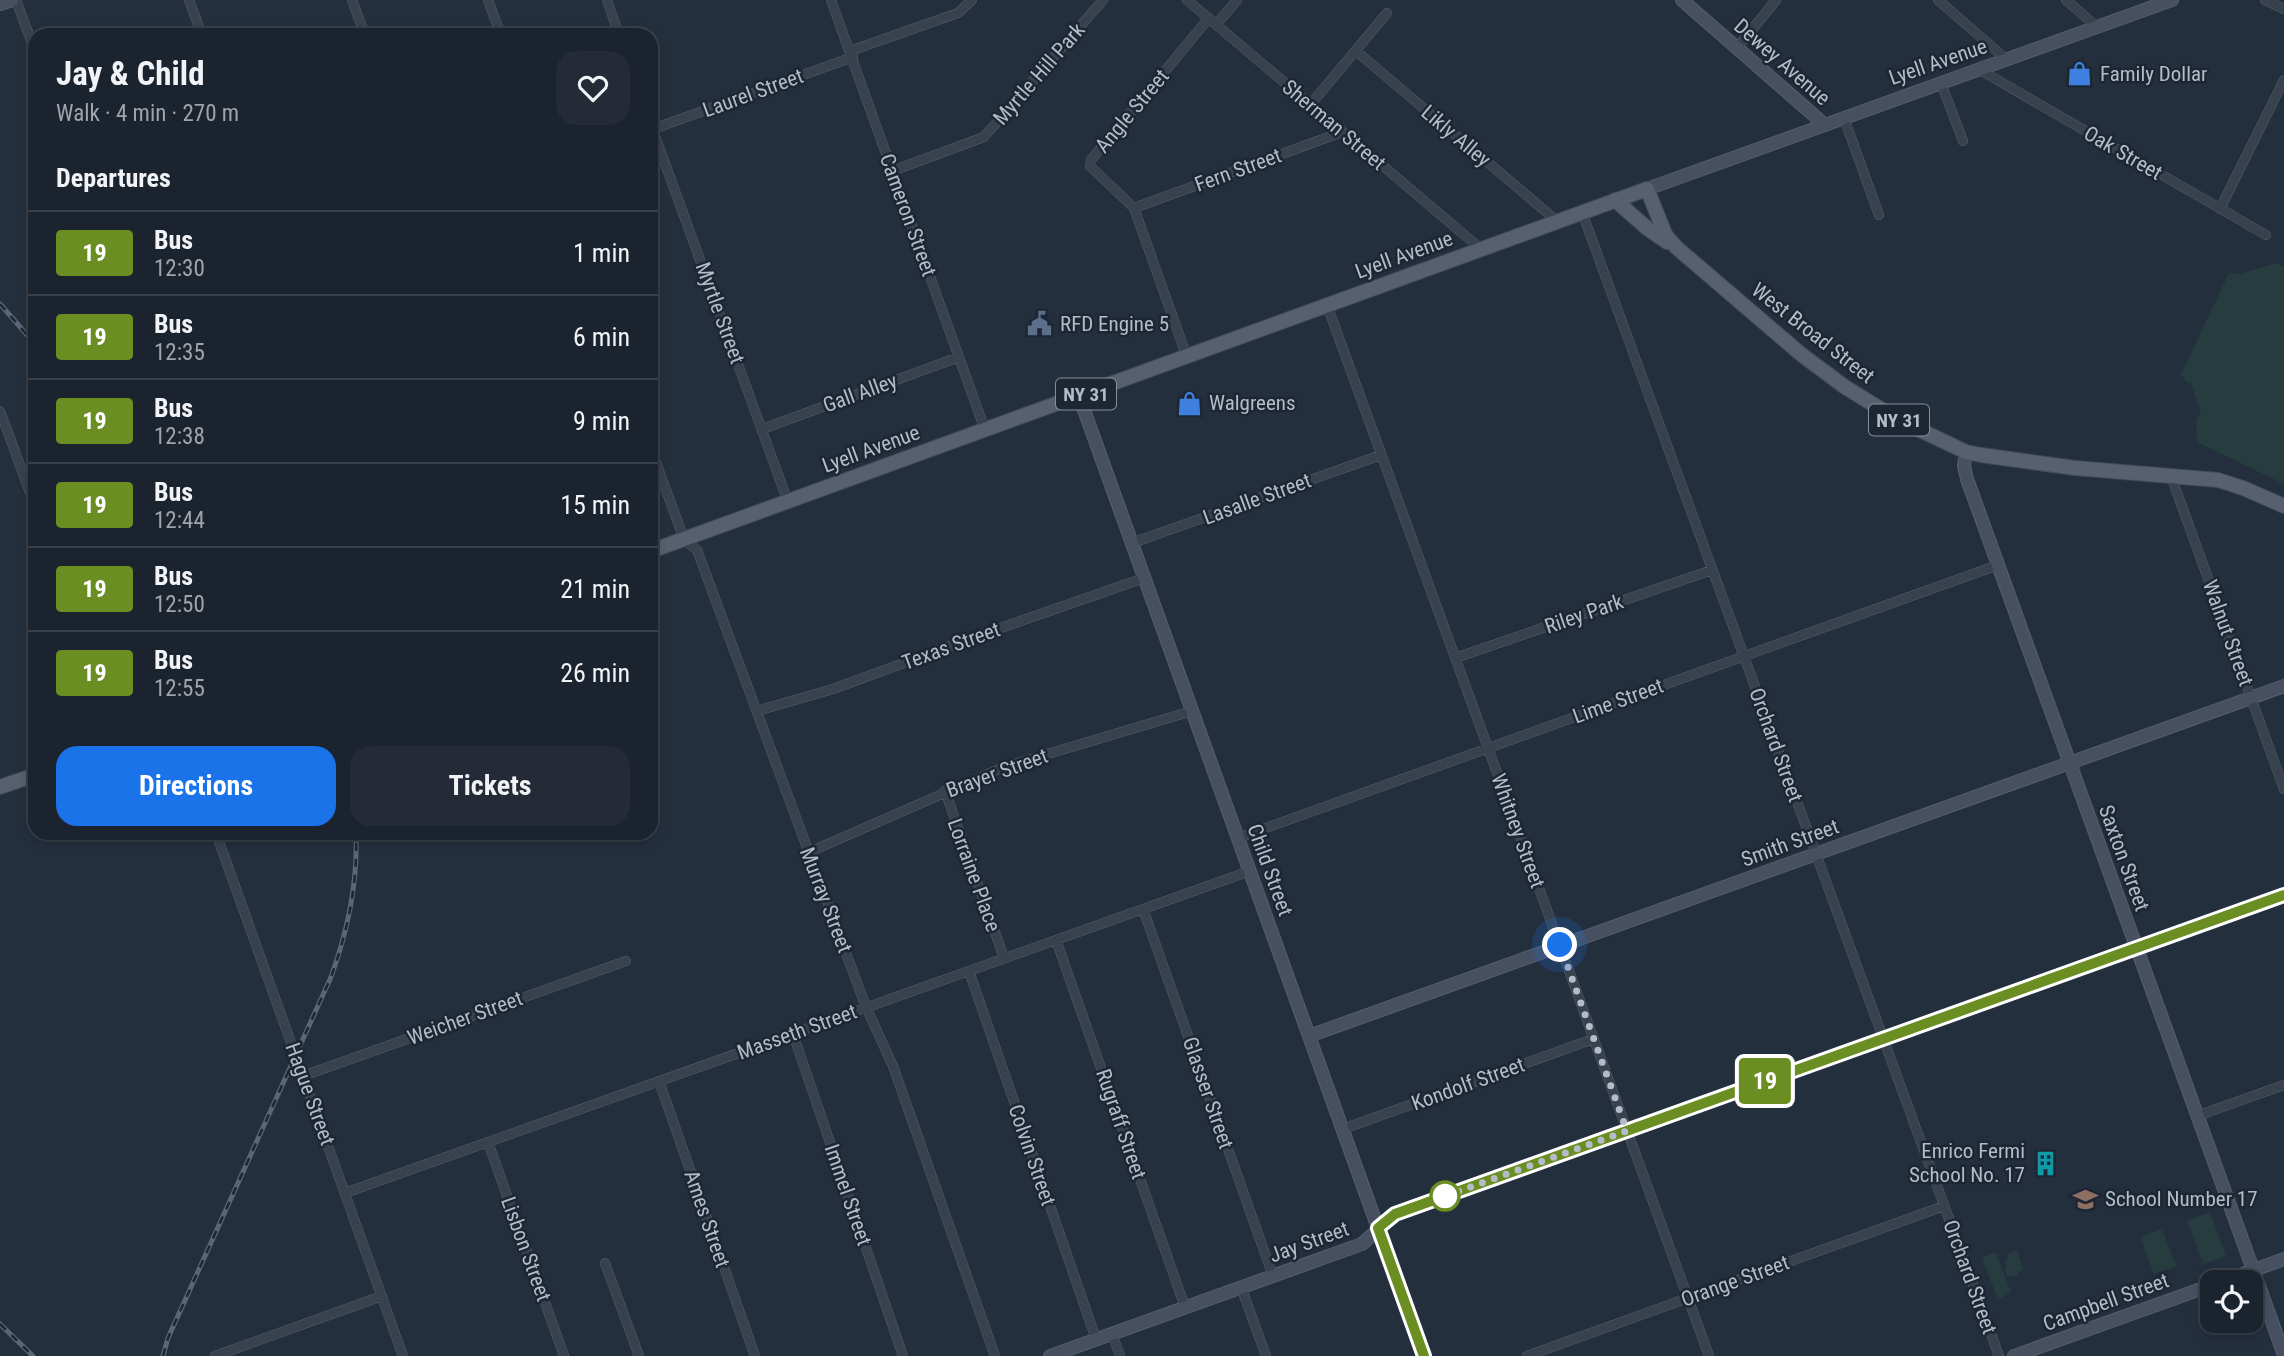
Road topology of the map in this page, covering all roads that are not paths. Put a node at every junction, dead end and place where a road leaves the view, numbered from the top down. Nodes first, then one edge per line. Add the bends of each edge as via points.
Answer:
1 (14, 0) edge
2 (189, 0) edge
3 (352, 0) edge
4 (488, 0) edge
5 (607, 0) edge
6 (831, 0) edge
7 (972, 0) edge
8 (1103, 0) edge
9 (1187, 0) edge
10 (1237, 0) edge
11 (1682, 0) edge
12 (1776, 0) edge
13 (1938, 0) edge
14 (2066, 0) edge
15 (2172, 0) edge
16 (2264, 0) edge
17 (0, 4) edge
18 (2284, 9) edge
19 (1387, 13) dead end
20 (1212, 22) junction
21 (2097, 27) junction
22 (199, 28) edge
23 (362, 28) edge
24 (498, 28) edge
25 (617, 28) edge
26 (28, 34) edge
27 (1737, 48) junction
28 (1356, 51) junction
29 (851, 54) junction
30 (2007, 60) junction
31 (1980, 70) junction
32 (2284, 80) edge
33 (1941, 83) junction
34 (1310, 105) junction
35 (1844, 118) junction
36 (658, 125) edge
37 (1825, 125) junction
38 (1342, 132) junction
39 (1963, 141) dead end
40 (658, 143) edge
41 (892, 171) junction
42 (1647, 189) junction
43 (1615, 200) junction
44 (1133, 208) junction
45 (2220, 209) junction
46 (1582, 212) junction
47 (1879, 215) dead end
48 (1557, 221) junction
49 (2266, 235) dead end
50 (1676, 248) junction
51 (1481, 249) junction
52 (1327, 305) junction
53 (959, 357) junction
54 (1187, 357) junction
55 (1079, 396) junction
56 (0, 411) edge
57 (762, 429) junction
58 (985, 430) junction
59 (1966, 452) junction
60 (1381, 455) junction
61 (658, 468) edge
62 (2171, 476) junction
63 (28, 487) edge
64 (788, 502) junction
65 (2284, 506) edge
66 (684, 539) junction
67 (1132, 543) junction
68 (658, 548) edge
69 (1998, 565) junction
70 (1712, 570) junction
71 (1144, 578) junction
72 (1744, 656) junction
73 (1455, 658) junction
74 (2284, 686) edge
75 (2251, 698) junction
76 (757, 710) junction
77 (1192, 711) junction
78 (1488, 748) junction
79 (2070, 763) junction
80 (28, 777) edge
81 (0, 787) edge
82 (2284, 789) edge
83 (945, 791) junction
84 (1238, 838) junction
85 (219, 840) edge
86 (807, 853) junction
87 (1816, 854) junction
88 (1250, 871) junction
89 (2284, 895) edge
90 (1143, 909) junction
91 (1056, 940) junction
92 (1560, 945) junction
93 (2137, 948) junction
94 (1004, 958) junction
95 (626, 961) dead end
96 (969, 971) junction
97 (866, 1007) junction
98 (793, 1034) junction
99 (1309, 1036) junction
100 (1593, 1038) junction
101 (1883, 1039) junction
102 (303, 1076) junction
103 (659, 1081) junction
104 (2284, 1084) edge
105 (2197, 1116) junction
106 (1343, 1129) junction
107 (1627, 1131) junction
108 (488, 1142) junction
109 (345, 1193) junction
110 (1944, 1206) junction
111 (1378, 1228) junction
112 (2284, 1259) edge
113 (605, 1263) dead end
114 (2253, 1270) joint
115 (1273, 1276) junction
116 (1241, 1287) junction
117 (2200, 1289) edge
118 (382, 1296) junction
119 (1688, 1298) junction
120 (2263, 1298) edge
121 (1185, 1307) junction
122 (1112, 1334) junction
123 (1096, 1339) junction
124 (2283, 1353) edge
125 (215, 1356) edge
126 (403, 1356) edge
127 (564, 1356) edge
128 (639, 1356) edge
129 (755, 1356) edge
130 (903, 1356) edge
131 (995, 1356) edge
132 (1050, 1356) edge
133 (1120, 1356) edge
134 (1266, 1356) edge
135 (1424, 1356) edge
136 (1527, 1356) edge
137 (1709, 1356) edge
138 (1999, 1356) edge
139 (2014, 1356) edge

1 - 17 street
1 - 26 street
2 - 22 street
3 - 23 street
4 - 24 street
5 - 25 street
6 - 29 street, Cameron Street
7 - 29 street, Laurel Street via 958,13
8 - 41 street, Myrtle Hill Park via 984,137
9 - 20 street, Sherman Street
10 - 20 street
11 - 27 street, Dewey Avenue
12 - 27 street
13 - 30 street
14 - 21 street
15 - 21 street, Lyell Avenue
16 - 18 street
19 - 28 street
20 - 34 street, Sherman Street
20 - 44 street, Angle Street via 1091,160 1093,171
21 - 30 street, Lyell Avenue
27 - 37 street, Dewey Avenue
28 - 34 street
28 - 48 street, Likly Alley
29 - 36 street, Laurel Street
29 - 41 street, Cameron Street
30 - 31 street, Lyell Avenue
31 - 33 street, Lyell Avenue
31 - 45 street, Oak Street
32 - 45 street
33 - 35 street, Lyell Avenue
33 - 39 street
34 - 38 street, Sherman Street
35 - 37 street, Lyell Avenue
35 - 47 street
37 - 42 street, Lyell Avenue
38 - 44 street, Fern Street
38 - 51 street, Sherman Street
40 - 57 street, Myrtle Street
41 - 53 street, Cameron Street
42 - 43 main road, Lyell Avenue / NY 31
42 - 50 main road, West Broad Street / NY 31 via 1666,236
43 - 46 main road, Lyell Avenue / NY 31
43 - 50 main road, NY 31
44 - 54 street, Angle Street
45 - 49 street, Oak Street
46 - 48 main road, Lyell Avenue / NY 31
46 - 70 street, Orchard Street
48 - 51 main road, Lyell Avenue / NY 31
50 - 59 main road, West Broad Street / NY 31 via 1845,387 1874,407
51 - 52 main road, Lyell Avenue / NY 31
52 - 54 main road, Lyell Avenue / NY 31
52 - 60 street, Whitney Street
53 - 57 street, Gall Alley
53 - 58 street, Cameron Street
54 - 55 main road, Lyell Avenue / NY 31
55 - 58 main road, Lyell Avenue / NY 31
55 - 67 street, Child Street
56 - 63 street
57 - 64 street, Myrtle Street
58 - 64 main road, Lyell Avenue / NY 31
59 - 62 main road, West Broad Street / NY 31
59 - 69 street, Saxton Street via 1967,479
60 - 67 street, Lasalle Street
60 - 73 street, Whitney Street
61 - 66 street, Murray Street
62 - 65 main road, West Broad Street / NY 31 via 2230,483
62 - 75 street, Walnut Street
64 - 66 main road, Lyell Avenue / NY 31
66 - 68 main road, Lyell Avenue / NY 31
66 - 76 street, Murray Street via 697,550
67 - 71 street, Child Street
69 - 72 street, Lime Street
69 - 79 street, Saxton Street
70 - 72 street, Orchard Street
70 - 73 street, Riley Park
71 - 76 street, Texas Street via 833,689
71 - 77 street, Child Street
72 - 78 street, Lime Street
72 - 87 street, Orchard Street
73 - 78 street, Whitney Street
74 - 75 street, Smith Street
75 - 79 street, Smith Street
75 - 82 street, Walnut Street
76 - 86 street, Murray Street
77 - 83 street, Brayer Street via 1004,767
77 - 84 street, Child Street
78 - 84 street, Lime Street
78 - 92 street, Whitney Street
79 - 87 street, Smith Street
79 - 93 street, Saxton Street
80 - 81 main road
83 - 86 street, Brayer Street
83 - 94 street, Lorraine Place
84 - 88 street, Child Street
85 - 102 street, Hague Street
86 - 97 street, Murray Street
87 - 92 street, Smith Street
87 - 101 street, Orchard Street
88 - 90 street, Masseth Street
88 - 99 street, Child Street
89 - 93 street, Jay Street
90 - 91 street, Masseth Street
90 - 115 street, Glasser Street
91 - 94 street, Masseth Street
91 - 121 street, Rugraff Street
92 - 99 street, Smith Street
92 - 100 street, Whitney Street
93 - 101 street, Jay Street
93 - 105 street, Saxton Street
94 - 96 street, Masseth Street
95 - 102 street, Weicher Street
96 - 97 street, Masseth Street
96 - 123 street, Colvin Street
97 - 98 street, Masseth Street
97 - 131 street, Murray Street via 893,1066
98 - 103 street, Masseth Street
98 - 130 street, Immel Street
99 - 106 street, Child Street
100 - 106 street, Kondolf Street
100 - 107 street, Whitney Street
101 - 107 street, Jay Street
101 - 110 street, Orchard Street
102 - 109 street, Hague Street
103 - 108 street, Masseth Street
103 - 129 street, Ames Street
104 - 105 street
105 - 114 street, Saxton Street
106 - 111 street, Child Street
107 - 111 street, Jay Street via 1395,1214
107 - 119 street, Whitney Street
108 - 109 street, Masseth Street
108 - 127 street, Lisbon Street
109 - 118 street, Hague Street
110 - 119 street, Orange Street
110 - 138 street, Orchard Street
111 - 115 street, Jay Street via 1362,1244
111 - 135 street, Child Street
112 - 114 street
113 - 128 street
115 - 116 street, Jay Street
116 - 121 street, Jay Street
116 - 134 street
117 - 139 street, Campbell Street
118 - 125 street
118 - 126 street, Hague Street
119 - 136 street, Orange Street
119 - 137 street, Whitney Street
120 - 124 street, Saxton Street
121 - 122 street, Jay Street
122 - 123 street, Jay Street
122 - 133 street
123 - 132 street, Jay Street

